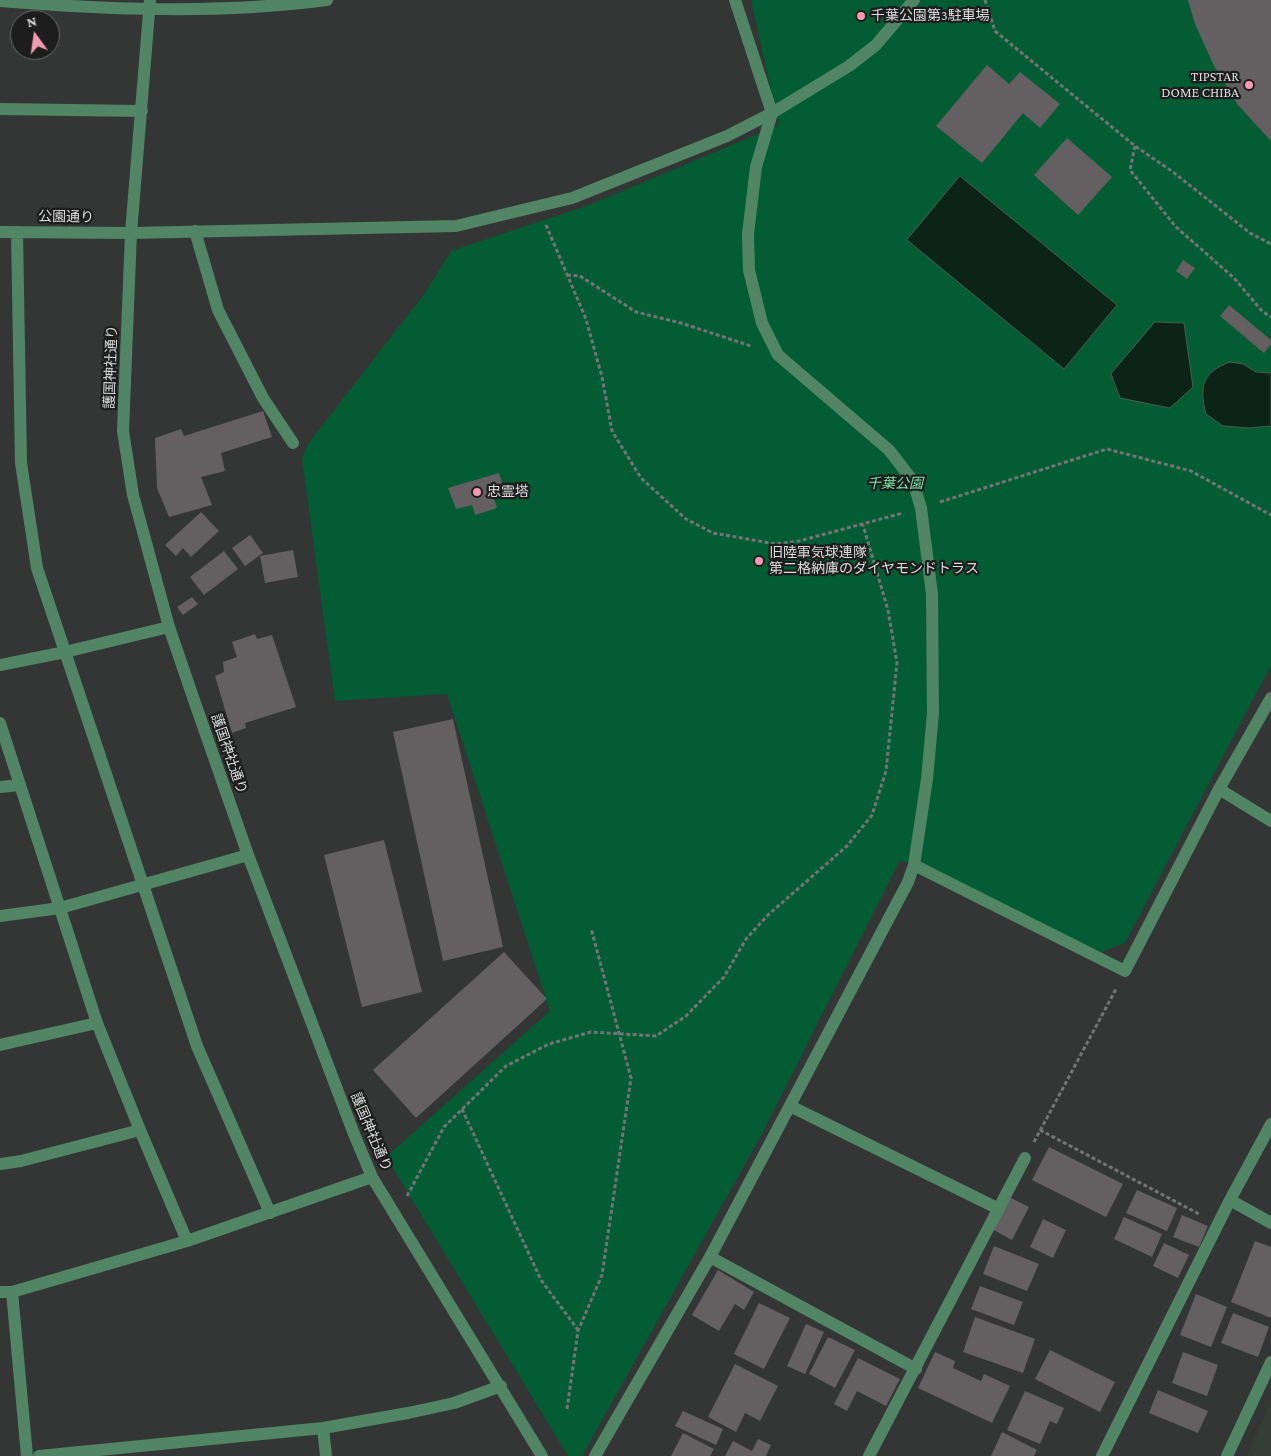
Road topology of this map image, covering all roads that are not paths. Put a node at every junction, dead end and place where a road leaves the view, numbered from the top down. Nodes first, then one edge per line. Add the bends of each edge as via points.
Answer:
1 (327, 0) edge
2 (735, 0) edge
3 (914, 0) edge
4 (0, 1) edge
5 (149, 5) edge
6 (0, 109) edge
7 (142, 111) junction
8 (772, 113) junction
9 (0, 232) edge
10 (17, 232) junction
11 (195, 232) junction
12 (131, 233) junction
13 (293, 443) dead end
14 (169, 627) junction
15 (65, 652) junction
16 (0, 665) edge
17 (1271, 698) edge
18 (0, 723) edge
19 (20, 785) junction
20 (0, 788) edge
21 (1219, 789) junction
22 (1271, 821) edge
23 (248, 855) junction
24 (914, 865) junction
25 (144, 884) junction
26 (60, 908) junction
27 (0, 916) edge
28 (97, 1023) junction
29 (0, 1045) edge
30 (790, 1106) junction
31 (1271, 1124) edge
32 (140, 1130) junction
33 (1026, 1158) road end
34 (0, 1164) edge
35 (372, 1177) junction
36 (1230, 1200) junction
37 (999, 1209) junction
38 (270, 1213) junction
39 (1271, 1223) edge
40 (187, 1241) junction
41 (710, 1257) junction
42 (6, 1292) edge
43 (1271, 1362) edge
44 (916, 1369) junction
45 (501, 1386) junction
46 (323, 1428) junction
47 (27, 1456) edge
48 (39, 1456) edge
49 (326, 1456) edge
50 (542, 1456) edge
51 (595, 1456) edge
52 (869, 1456) edge
53 (1102, 1456) edge
54 (1227, 1456) edge

1 - 5 street via 289,5
2 - 8 street
3 - 8 street, 公園通り via 876,45 856,61
4 - 5 street via 71,7
5 - 7 street, 護国神社通り
6 - 7 street
7 - 12 street, 護国神社通り
8 - 11 street, 公園通り via 727,136 572,198 456,226
8 - 24 street via 756,168 748,234 749,270 762,322 778,355 889,450 913,482 922,508 932,594 933,713
9 - 10 street, 公園通り
10 - 12 street, 公園通り
10 - 15 street via 21,463 38,568
11 - 12 street, 公園通り
11 - 13 street via 218,310 263,398
12 - 14 street, 護国神社通り via 123,431 133,495
14 - 15 street
14 - 23 street, 護国神社通り
15 - 16 street
15 - 25 street
17 - 21 street
18 - 19 street
19 - 20 street
19 - 26 street
21 - 22 street
21 - 24 street via 1125,971
23 - 25 street
23 - 35 street, 護国神社通り
24 - 30 street
25 - 26 street
25 - 38 street via 197,1046
26 - 27 street
26 - 28 street
28 - 29 street
28 - 32 street
30 - 37 street
30 - 41 street
31 - 36 street
32 - 34 street
32 - 40 street
33 - 37 street
35 - 38 street
35 - 45 street, 護国神社通り
36 - 39 street
36 - 53 street
37 - 44 street
38 - 40 street
40 - 42 street
41 - 44 street
41 - 51 street
42 - 47 street
43 - 54 street
44 - 52 street
45 - 46 street via 454,1403 408,1414
45 - 50 street, 護国神社通り
46 - 48 street
46 - 49 street

